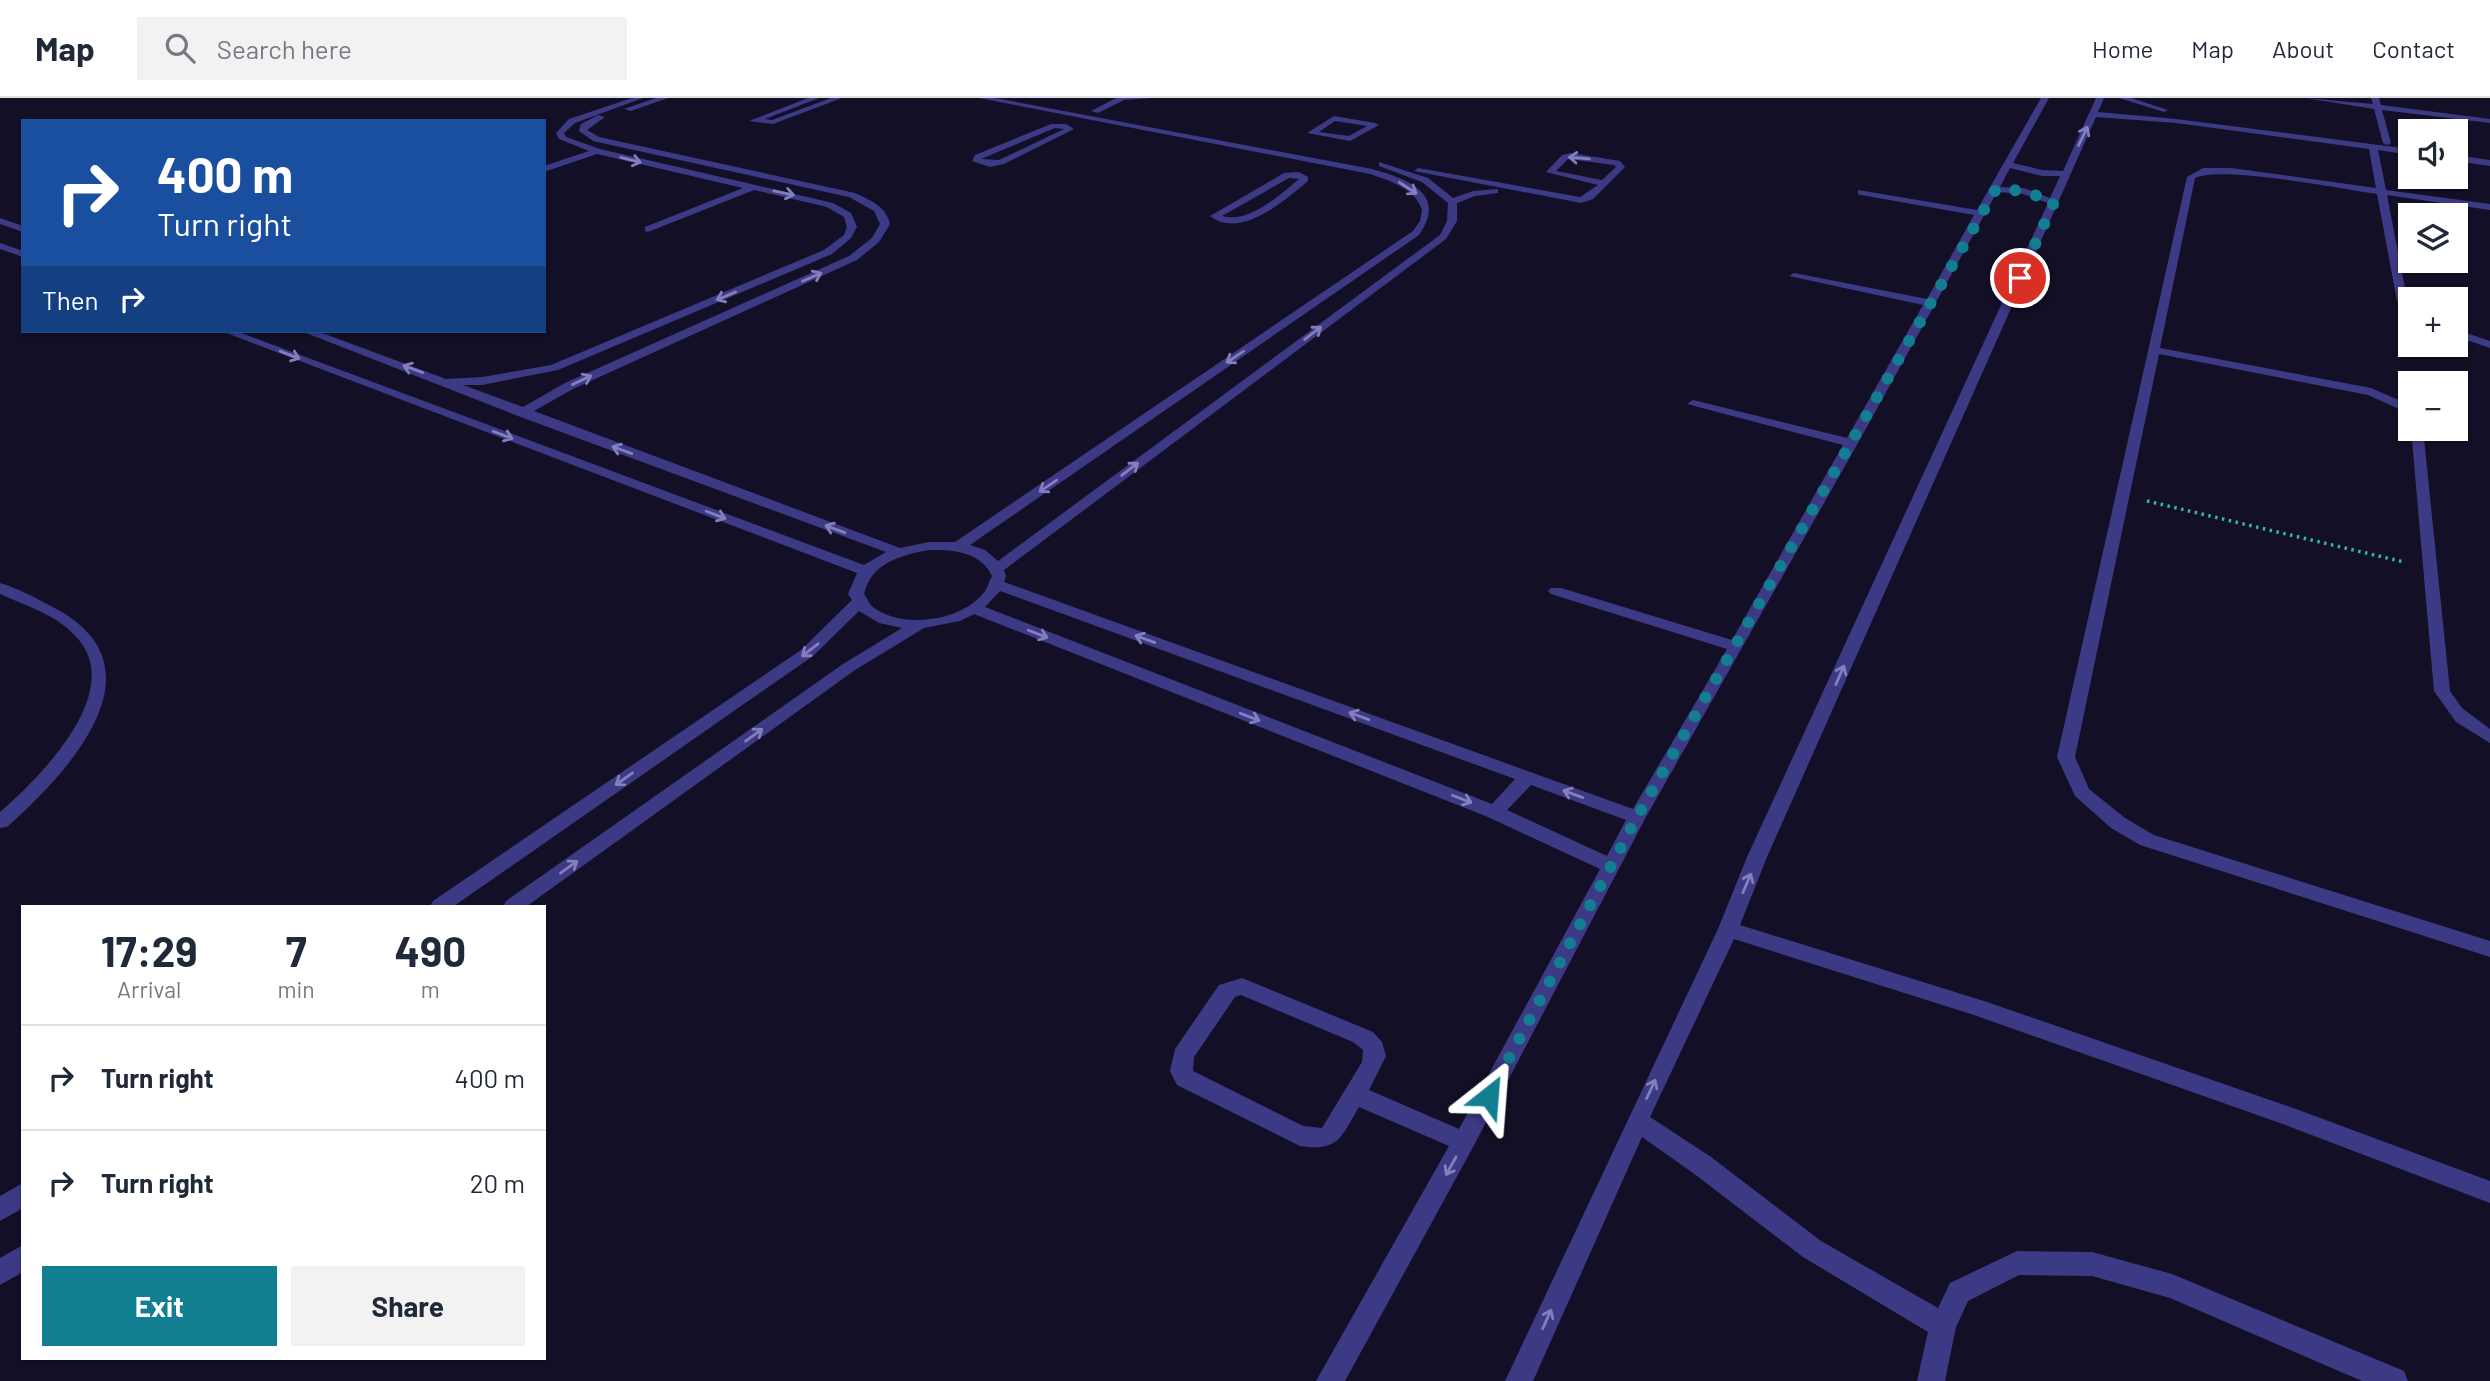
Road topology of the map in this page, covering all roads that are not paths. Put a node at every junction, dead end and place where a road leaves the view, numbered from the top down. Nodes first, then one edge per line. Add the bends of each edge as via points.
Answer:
1 (639, 98) edge
2 (664, 98) edge
3 (815, 98) edge
4 (838, 98) edge
5 (983, 98) edge
6 (1124, 98) edge
7 (1148, 98) edge
8 (2045, 98) edge
9 (2100, 98) edge
10 (2123, 98) edge
11 (2309, 98) edge
12 (1024, 101) edge
13 (2376, 103) edge
14 (796, 104) junction
15 (812, 107) junction
16 (1091, 114) junction
17 (2093, 114) junction
18 (2199, 121) junction
19 (2490, 121) edge
20 (1066, 126) junction
21 (1329, 137) junction
22 (1318, 143) dead end
23 (2387, 143) junction
24 (2398, 144) edge
25 (2373, 147) junction
26 (2398, 150) edge
27 (597, 151) junction
28 (2468, 153) edge
29 (2490, 156) edge
30 (692, 160) junction
31 (2468, 160) edge
32 (1322, 161) junction
33 (2490, 163) edge
34 (1382, 164) junction
35 (2009, 165) junction
36 (546, 168) edge
37 (669, 169) junction
38 (2065, 174) junction
39 (1299, 175) junction
40 (1603, 183) junction
41 (753, 187) junction
42 (1512, 189) junction
43 (1996, 189) junction
44 (1861, 192) dead end
45 (2382, 192) junction
46 (1250, 195) junction
47 (1275, 200) junction
48 (1452, 202) junction
49 (2054, 202) junction
50 (2490, 207) edge
51 (1982, 214) junction
52 (0, 221) edge
53 (21, 228) edge
54 (648, 229) dead end
55 (0, 246) edge
56 (21, 253) edge
57 (1794, 276) dead end
58 (2399, 287) edge
59 (1931, 303) junction
60 (231, 333) edge
61 (312, 333) edge
62 (2468, 337) edge
63 (1256, 343) junction
64 (2490, 345) edge
65 (1289, 351) junction
66 (2154, 351) junction
67 (447, 382) junction
68 (1693, 404) dead end
69 (2398, 404) edge
70 (522, 413) junction
71 (2418, 441) edge
72 (1852, 443) junction
73 (958, 547) junction
74 (899, 552) junction
75 (866, 571) junction
76 (997, 577) junction
77 (0, 588) edge
78 (1556, 591) dead end
79 (859, 602) junction
80 (975, 609) junction
81 (919, 624) junction
82 (1736, 647) junction
83 (2490, 737) edge
84 (1527, 778) junction
85 (1495, 812) junction
86 (1637, 817) junction
87 (0, 822) edge
88 (1611, 866) junction
89 (441, 905) edge
90 (514, 905) edge
91 (1728, 929) junction
92 (2490, 949) edge
93 (1356, 1095) junction
94 (1637, 1121) junction
95 (1464, 1142) junction
96 (2490, 1192) edge
97 (21, 1195) edge
98 (0, 1210) edge
99 (21, 1258) edge
100 (0, 1273) edge
101 (1943, 1326) junction
102 (1330, 1381) edge
103 (1519, 1381) edge
104 (1931, 1381) edge
105 (2394, 1381) edge

1 - 27 street via 572,121 560,133 563,139
2 - 30 street via 600,118 583,131 596,139
3 - 14 street
4 - 15 street
5 - 12 street
6 - 7 street
6 - 16 street
8 - 35 street
9 - 17 street
10 - 18 street
11 - 13 street
12 - 16 street
13 - 19 street
13 - 23 street
14 - 15 street
14 - 15 street via 753,121 773,122
16 - 20 street
16 - 32 street
16 - 34 street
17 - 18 street
38 -> 17 street
18 - 23 street
18 - 25 street
20 - 20 street via 1048,128 976,161 1001,162 1068,131
21 - 21 street via 1353,139 1375,125 1334,118 1311,131
21 - 22 street
23 - 24 street
25 - 26 street
25 - 45 street
27 - 36 street
27 -> 37 street
28 - 29 street
30 - 37 street
70 -> 30 street via 569,386 853,258 881,236 886,224 882,211 852,195
31 - 33 street
32 - 39 street
32 -> 63 street via 1372,172 1412,189 1424,200 1428,212 1424,224
34 - 42 street
34 - 48 street via 1425,180
35 - 38 street
35 - 43 street
37 - 41 street
38 - 49 street
39 - 46 street via 1283,177
39 - 47 street via 1305,179
40 -> 40 street via 1621,165 1571,156 1550,170
40 - 42 street via 1581,200
41 - 54 street
41 -> 67 street via 841,210 852,227 848,236 828,252 584,357 519,376
42 - 48 street
43 - 49 street via 2024,191
43 - 51 street
44 - 51 street
45 - 50 street
45 - 58 street
45 - 66 street via 2231,171 2195,173
46 - 47 street
46 - 47 street via 1217,219 1239,222
65 -> 48 street via 1443,237 1452,225
91 -> 49 street
51 - 59 street
52 - 53 street
55 - 56 street
57 - 59 street
59 - 72 street
60 -> 75 street
67 -> 61 street
62 - 64 street
63 - 65 street
63 -> 73 street
76 -> 65 street
66 - 69 street via 2371,392
66 - 92 street via 2066,757 2081,792 2147,840
67 - 70 street
68 - 72 street
74 -> 70 street
71 - 83 street via 2442,691 2464,721
72 - 82 street
73 - 74 street
73 - 76 street via 982,555
74 - 75 street
75 - 79 street via 857,586
76 - 80 street via 985,602
84 -> 76 street
77 - 87 street via 74,627 93,648 100,673 83,728 63,759 35,793
78 - 82 street
79 - 81 street via 880,619
79 -> 89 street via 807,653
80 - 81 street
80 -> 85 street
90 -> 81 street via 849,667
82 - 86 street
84 - 85 street
86 -> 84 street
85 - 88 street
86 - 88 street
88 - 95 street
94 -> 91 street
91 - 96 street via 1979,1008
93 - 93 street via 1376,1058 1370,1041 1250,987 1227,991 1181,1062 1181,1070 1192,1083 1310,1139 1330,1135
93 - 95 street
94 - 101 street via 1812,1250
103 -> 94 street
95 -> 102 street
97 - 98 street
99 - 100 street
101 - 104 street
101 - 105 street via 1959,1292 2017,1263 2092,1264 2172,1286

